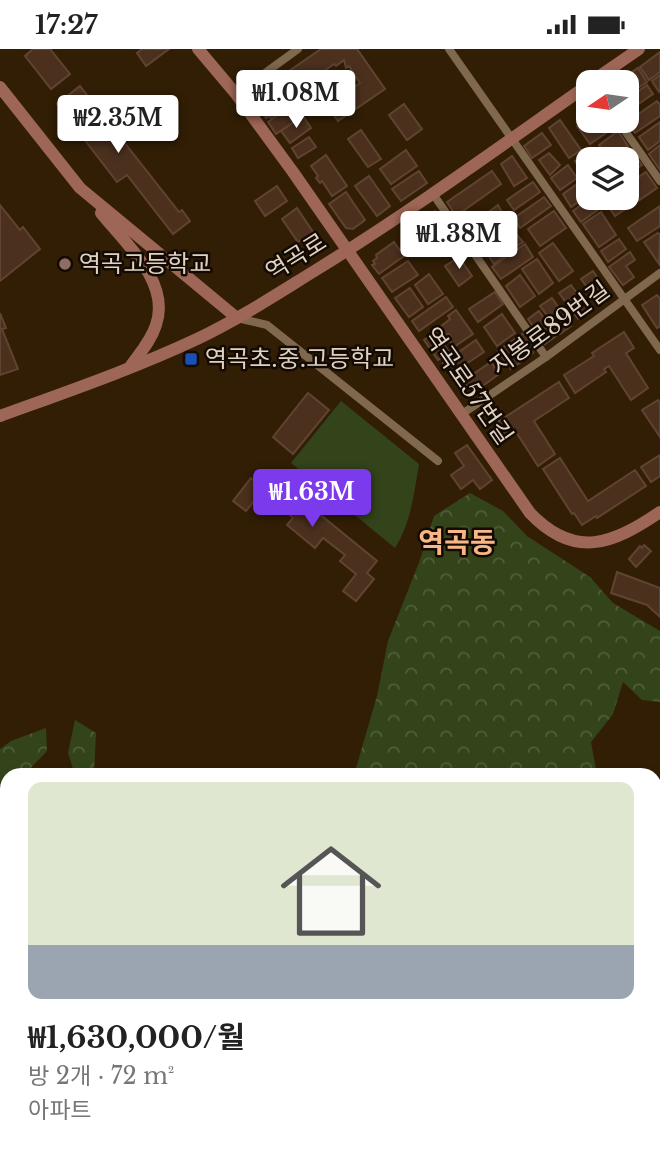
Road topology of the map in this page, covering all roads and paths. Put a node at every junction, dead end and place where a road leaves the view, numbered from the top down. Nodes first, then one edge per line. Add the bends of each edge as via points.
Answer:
1 (198, 49) edge
2 (298, 49) edge
3 (449, 49) edge
4 (639, 49) edge
5 (609, 70) edge
6 (0, 86) edge
7 (576, 93) edge
8 (236, 94) junction
9 (626, 133) edge
10 (512, 138) junction
11 (660, 181) edge
12 (80, 188) junction
13 (433, 194) junction
14 (348, 250) junction
15 (660, 273) edge
16 (625, 298) junction
17 (237, 318) junction
18 (660, 350) edge
19 (546, 357) junction
20 (130, 368) junction
21 (463, 414) junction
22 (0, 416) edge
23 (438, 461) dead end
24 (660, 512) edge

1 - 8 street, 역곡로57번길
2 - 8 street
3 - 10 street
4 - 5 street, 역곡로
6 - 12 street
7 - 10 street, 역곡로
8 - 14 street, 역곡로57번길
9 - 11 street
10 - 13 street, 역곡로
10 - 16 street
12 - 17 street
12 - 20 street via 141,262 156,291 157,324
13 - 14 street, 역곡로
13 - 19 street
14 - 17 street, 역곡로
14 - 21 street, 역곡로57번길
15 - 16 street, 지봉로89번길
16 - 18 street
16 - 19 street, 지봉로89번길
17 - 20 street, 역곡로
17 - 23 street via 267,325
19 - 21 street, 지봉로89번길
20 - 22 street, 역곡로
21 - 24 street, 역곡로57번길 via 530,513 562,536 585,543 609,541

